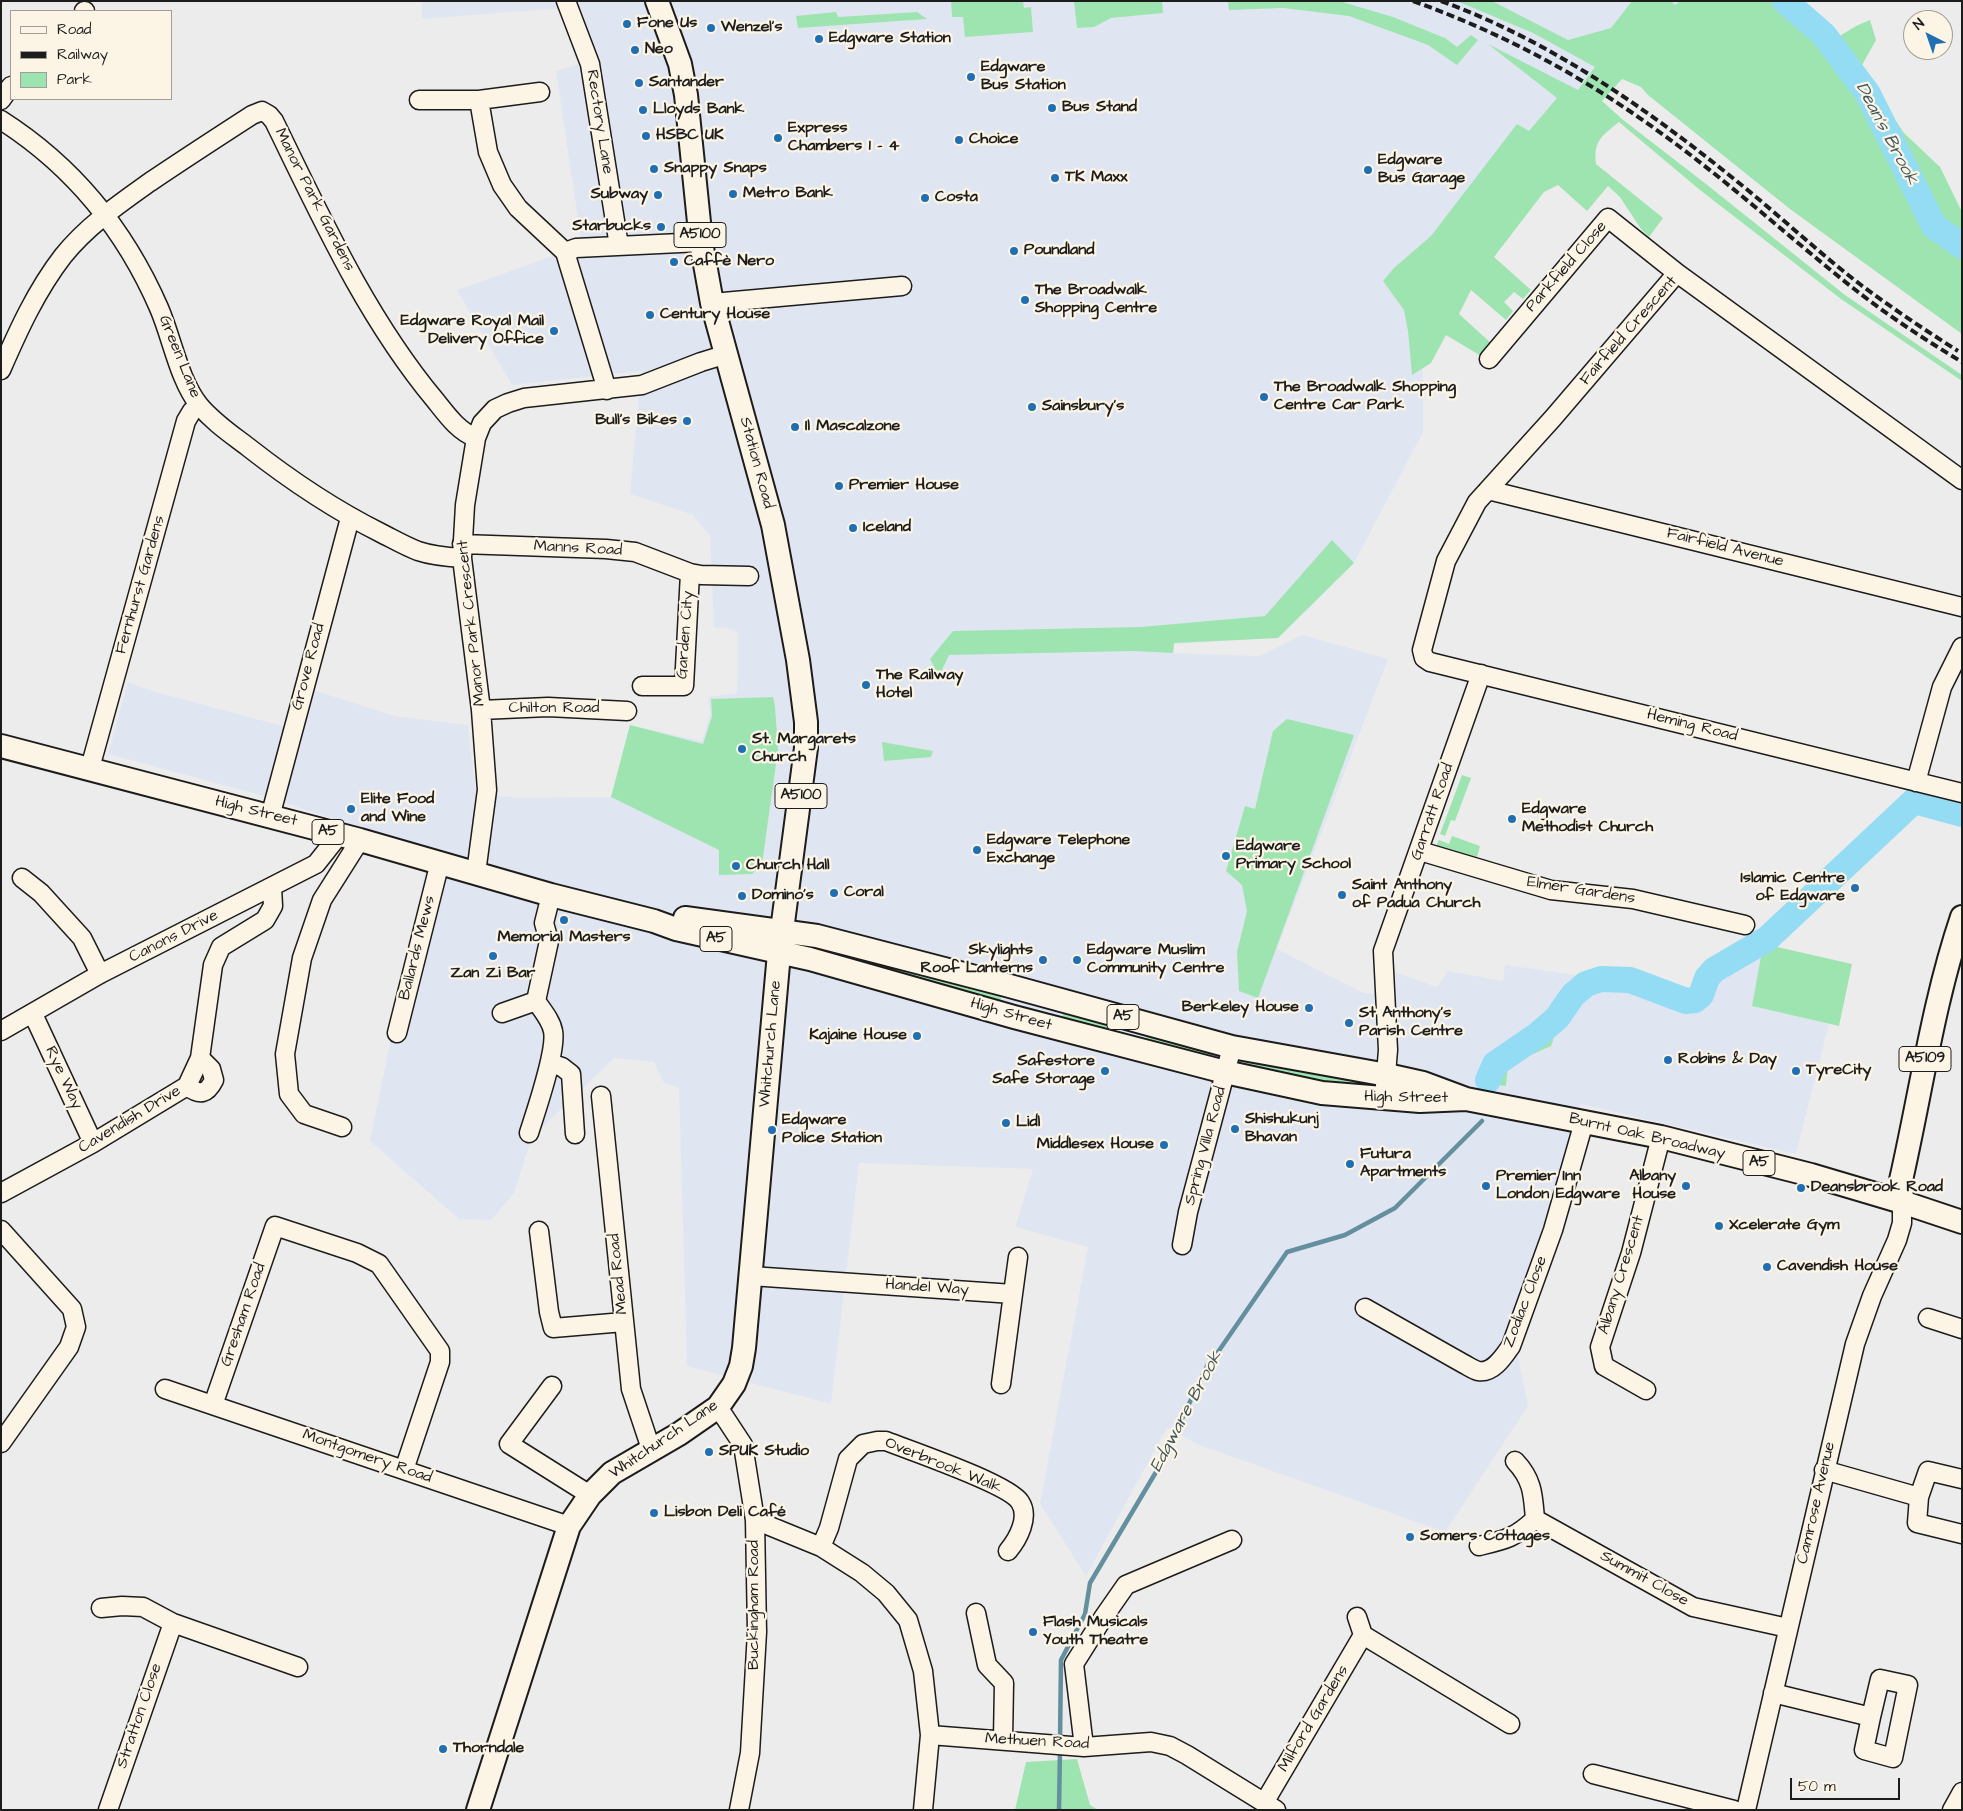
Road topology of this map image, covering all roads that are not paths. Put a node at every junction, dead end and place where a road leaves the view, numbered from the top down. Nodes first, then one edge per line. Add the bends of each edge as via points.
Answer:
1 (566, 1) edge
2 (657, 1) edge
3 (10, 87) edge
4 (540, 92) dead end
5 (1, 100) edge
6 (419, 100) dead end
7 (479, 100) junction
8 (1, 120) edge
9 (105, 214) junction
10 (700, 242) junction
11 (619, 246) junction
12 (565, 252) junction
13 (1677, 272) junction
14 (902, 286) dead end
15 (712, 303) junction
16 (727, 354) junction
17 (1489, 359) dead end
18 (1, 370) edge
19 (607, 390) junction
20 (199, 405) junction
21 (476, 438) junction
22 (1962, 480) edge
23 (1488, 490) junction
24 (350, 518) junction
25 (462, 551) junction
26 (690, 573) junction
27 (749, 576) dead end
28 (1962, 607) edge
29 (1962, 647) edge
30 (1424, 658) joint
31 (1481, 674) junction
32 (642, 686) dead end
33 (481, 710) junction
34 (627, 711) dead end
35 (1, 746) edge
36 (90, 768) junction
37 (1916, 782) junction
38 (1962, 793) edge
39 (270, 817) junction
40 (349, 837) junction
41 (1420, 851) junction
42 (440, 862) junction
43 (476, 873) junction
44 (22, 878) dead end
45 (272, 887) junction
46 (551, 895) junction
47 (1962, 917) edge
48 (1745, 925) dead end
49 (780, 942) junction
50 (100, 974) junction
51 (536, 1001) junction
52 (502, 1013) dead end
53 (33, 1014) junction
54 (1, 1031) edge
55 (397, 1033) dead end
56 (1232, 1047) junction
57 (550, 1064) junction
58 (1225, 1072) junction
59 (1386, 1075) junction
60 (602, 1096) dead end
61 (1383, 1099) junction
62 (1466, 1099) junction
63 (1584, 1122) junction
64 (342, 1127) dead end
65 (530, 1132) dead end
66 (575, 1134) dead end
67 (1661, 1137) junction
68 (93, 1143) junction
69 (1, 1193) edge
70 (1902, 1202) junction
71 (1962, 1222) edge
72 (1, 1230) edge
73 (539, 1231) dead end
74 (1182, 1246) dead end
75 (1018, 1256) dead end
76 (751, 1276) junction
77 (1014, 1294) junction
78 (1365, 1308) dead end
79 (1928, 1318) dead end
80 (624, 1322) junction
81 (1962, 1329) edge
82 (1001, 1384) dead end
83 (552, 1386) dead end
84 (165, 1389) dead end
85 (1646, 1390) dead end
86 (213, 1404) junction
87 (718, 1407) junction
88 (1, 1443) edge
89 (651, 1449) junction
90 (1515, 1461) dead end
91 (404, 1470) junction
92 (1824, 1470) junction
93 (1962, 1479) edge
94 (590, 1495) junction
95 (1919, 1497) junction
96 (1535, 1519) junction
97 (755, 1520) junction
98 (569, 1526) junction
99 (1962, 1534) edge
100 (1232, 1540) dead end
101 (1479, 1546) dead end
102 (821, 1547) junction
103 (1008, 1551) dead end
104 (101, 1608) dead end
105 (976, 1613) dead end
106 (1358, 1617) dead end
107 (173, 1622) junction
108 (1788, 1628) junction
109 (1363, 1635) junction
110 (298, 1666) dead end
111 (1773, 1693) junction
112 (1870, 1717) dead end
113 (1510, 1724) dead end
114 (930, 1735) junction
115 (1003, 1740) junction
116 (1084, 1747) junction
117 (1593, 1774) dead end
118 (1962, 1792) edge
119 (1270, 1806) edge
120 (108, 1810) edge
121 (478, 1810) edge
122 (739, 1810) edge
123 (923, 1810) edge
124 (1734, 1810) edge
125 (1746, 1810) edge
126 (1952, 1810) edge

1 - 11 street, Rectory Lane via 590,64
2 - 10 main road, Station Road / A5100 via 680,64 686,94
3 - 5 street
4 - 7 street
6 - 7 street
7 - 12 street via 488,152 502,185 518,208
8 - 9 street, Green Lane via 56,161
9 - 18 street via 64,256 39,291
9 - 20 street, Green Lane via 159,308 187,385
9 - 21 street, Manor Park Gardens via 252,115 262,111 269,115 329,233 391,342 454,423
10 - 11 street
10 - 15 main road, Station Road / A5100
11 - 12 street via 576,248
12 - 19 street
13 - 17 street, Parkfield Close via 1608,218
13 - 22 street, Fairfield Crescent
13 - 23 street, Fairfield Crescent via 1554,418
14 - 15 street
15 - 16 main road, Station Road / A5100
16 - 19 street, Manor Park Crescent via 642,384
16 - 49 main road, Station Road / A5100 via 773,525 806,722 800,802
19 - 21 street, Manor Park Crescent via 508,402 495,409 482,423
20 - 24 street, Green Lane via 273,467
20 - 36 street, Fernhurst Gardens via 186,421
21 - 25 street, Manor Park Crescent via 465,505
23 - 28 street, Fairfield Avenue
23 - 30 street, Fairfield Crescent via 1446,561 1422,650
24 - 25 street, Green Lane via 416,550 438,556
24 - 39 street, Grove Road
25 - 26 street, Manns Road via 606,549 635,552
25 - 33 street, Manor Park Crescent
26 - 27 street, Garden City
26 - 32 street, Garden City via 684,686
29 - 37 street via 1942,687
30 - 31 street, Heming Road
31 - 37 street, Heming Road
31 - 41 street, Garratt Road
33 - 34 street, Chilton Road via 548,707
33 - 43 street, Manor Park Crescent via 487,790
35 - 36 main road, High Street / A5
36 - 39 main road, High Street / A5
37 - 38 street, Heming Road
39 - 40 main road, High Street / A5
40 - 42 main road, High Street / A5
40 - 45 street, Canons Drive via 316,864
40 - 64 street via 302,958 285,1054 289,1094 304,1114
41 - 48 street, Elmer Gardens via 1551,890 1633,899
41 - 59 street, Garratt Road via 1383,951 1388,1050
42 - 43 main road, High Street / A5
42 - 55 street, Ballards Mews
43 - 46 main road, High Street / A5
44 - 50 street via 41,893 82,938
45 - 50 street, Canons Drive
45 - 68 street, Cavendish Drive via 273,906 265,920 221,947 213,965 200,1058 187,1086
46 - 49 main road, High Street / A5 via 654,921 677,917
46 - 51 street via 544,923 549,941
47 - 70 main road, A5109 via 1932,1027 1901,1180
49 - 56 main road, High Street / A5 via 816,936 1081,1004
49 - 58 main road, High Street / A5 via 810,959
49 - 76 main road, Whitchurch Lane
50 - 53 street, Canons Drive
51 - 52 street
51 - 57 street via 554,1033
53 - 54 street, Canons Drive
53 - 68 street, Rye Way
56 - 58 street, Spring Villa Road
56 - 59 main road, High Street / A5
57 - 65 street
57 - 66 street via 562,1066 571,1074
58 - 61 main road, High Street / A5 via 1310,1092
58 - 74 street, Spring Villa Road
59 - 61 street, Garratt Road
59 - 62 main road, High Street / A5 via 1423,1083
60 - 80 street, Mead Road
61 - 62 main road, High Street / A5
62 - 63 main road, Burnt Oak Broadway / A5
63 - 67 main road, Burnt Oak Broadway / A5
63 - 78 street, Zodiac Close via 1553,1230 1511,1346 1502,1359 1489,1370 1479,1371
67 - 70 main road, Burnt Oak Broadway / A5
67 - 85 street, Albany Crescent via 1631,1253 1600,1347 1604,1366
68 - 69 street, Cavendish Drive
70 - 71 main road, A5
70 - 92 street, Camrose Avenue via 1902,1222 1897,1240 1855,1344
72 - 88 street via 72,1309 76,1327 69,1347
73 - 80 street via 548,1312 553,1328
75 - 77 street
76 - 77 street, Handel Way
76 - 87 main road, Whitchurch Lane via 742,1366
77 - 82 street
79 - 81 street
80 - 89 street, Mead Road via 631,1389
83 - 94 street via 509,1444
84 - 86 street, Montgomery Road
86 - 91 street, Montgomery Road
86 - 91 street, Gresham Road via 275,1226 357,1253 379,1264 440,1351 440,1362
87 - 89 main road, Whitchurch Lane
87 - 97 street, Buckingham Road via 743,1445
89 - 94 main road, Whitchurch Lane via 612,1472
90 - 96 street via 1528,1476
91 - 98 street, Montgomery Road
92 - 95 street
92 - 108 street, Camrose Avenue
93 - 95 street via 1928,1470
94 - 98 main road, Whitchurch Lane
95 - 99 street via 1917,1523
96 - 101 street via 1520,1533
96 - 108 street, Summit Close via 1693,1607
97 - 102 street
97 - 122 street, Buckingham Road via 757,1642 750,1753
98 - 121 main road, Whitchurch Lane
100 - 116 street via 1126,1585 1074,1664
102 - 103 street, Overbrook Walk via 848,1459 862,1444 877,1440 981,1478 1020,1500 1023,1523 1020,1534
102 - 114 street via 886,1593 908,1620 923,1670
104 - 107 street via 143,1608
105 - 115 street via 987,1665 1004,1683
106 - 109 street
107 - 110 street
107 - 120 street, Stratton Close
108 - 111 street, Camrose Avenue
109 - 113 street
109 - 119 street, Milford Gardens
111 - 112 street
111 - 125 street, Camrose Avenue
114 - 115 street, Methuen Road
114 - 123 street
115 - 116 street, Methuen Road
116 - 119 street, Methuen Road via 1151,1742 1170,1746
117 - 124 street
118 - 126 street

